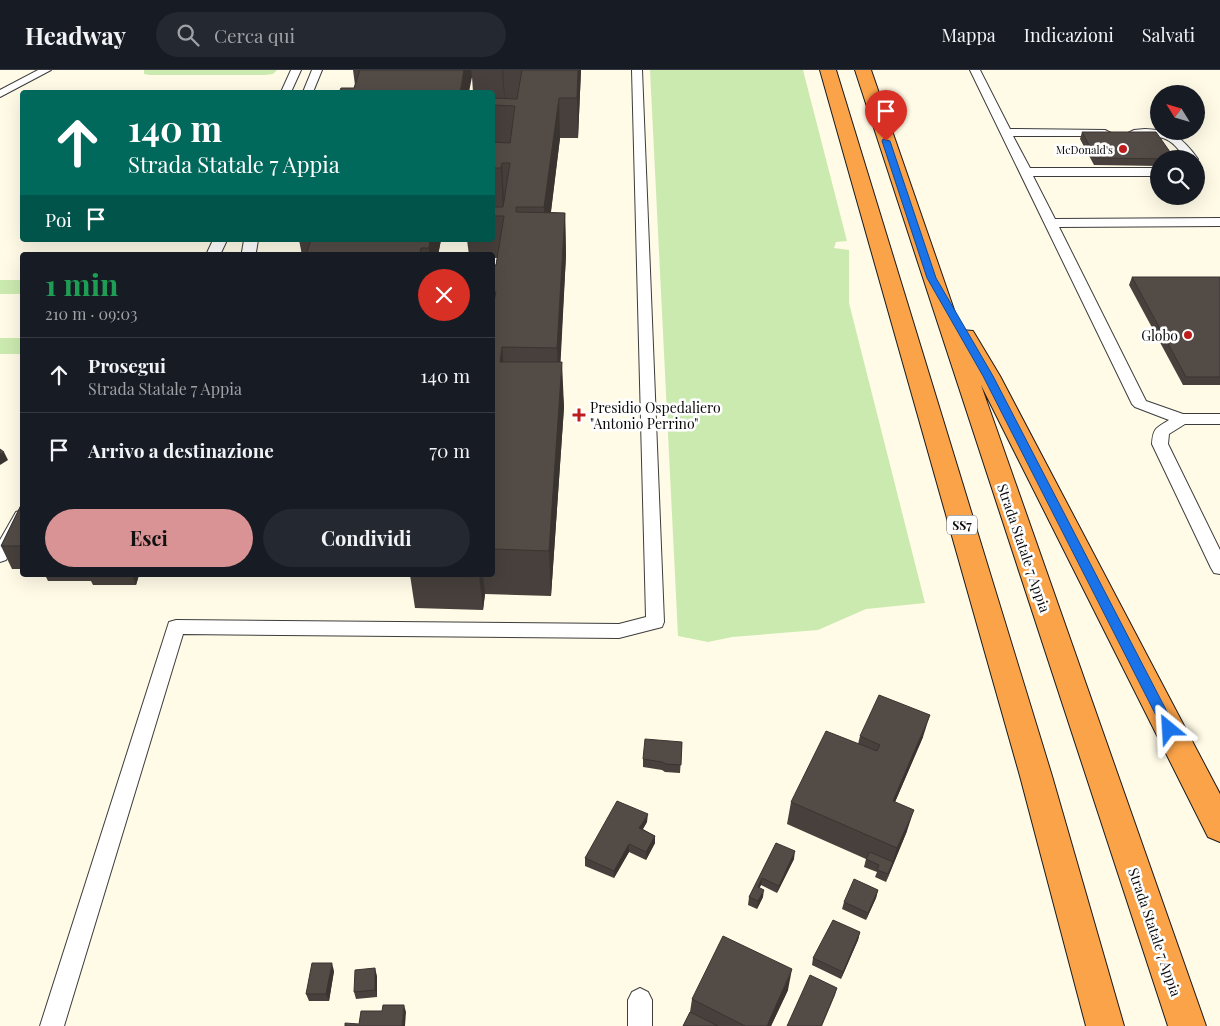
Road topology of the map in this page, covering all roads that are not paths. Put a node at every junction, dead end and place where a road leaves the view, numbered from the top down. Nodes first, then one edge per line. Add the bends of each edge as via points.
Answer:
1 (46, 70) edge
2 (296, 70) edge
3 (317, 70) edge
4 (637, 70) edge
5 (828, 70) edge
6 (863, 70) edge
7 (975, 70) edge
8 (287, 90) edge
9 (309, 90) edge
10 (0, 94) edge
11 (1006, 132) junction
12 (1186, 150) edge
13 (1025, 172) junction
14 (1150, 172) edge
15 (1050, 222) junction
16 (1220, 222) edge
17 (932, 278) junction
18 (1182, 419) junction
19 (1220, 419) edge
20 (20, 520) edge
21 (0, 556) edge
22 (1220, 568) edge
23 (1220, 827) edge
24 (640, 1000) dead end
25 (52, 1026) edge
26 (640, 1026) edge
27 (1105, 1026) edge
28 (1188, 1026) edge

1 - 10 lane
2 - 8 lane
3 - 9 lane
4 - 25 lane via 655,622 619,631 176,627
5 - 27 highway, SS7 via 1036,776
6 - 17 highway, Strada Statale 7 Appia
7 - 11 lane
11 - 12 lane via 1152,133 1172,136
11 - 13 lane
13 - 14 lane
13 - 15 lane
15 - 16 lane
15 - 18 lane via 1140,404
17 - 23 highway via 988,376
17 - 28 highway, Strada Statale 7 Appia
18 - 19 lane
18 - 22 lane via 1161,432 1160,444
20 - 21 lane
24 - 26 lane

